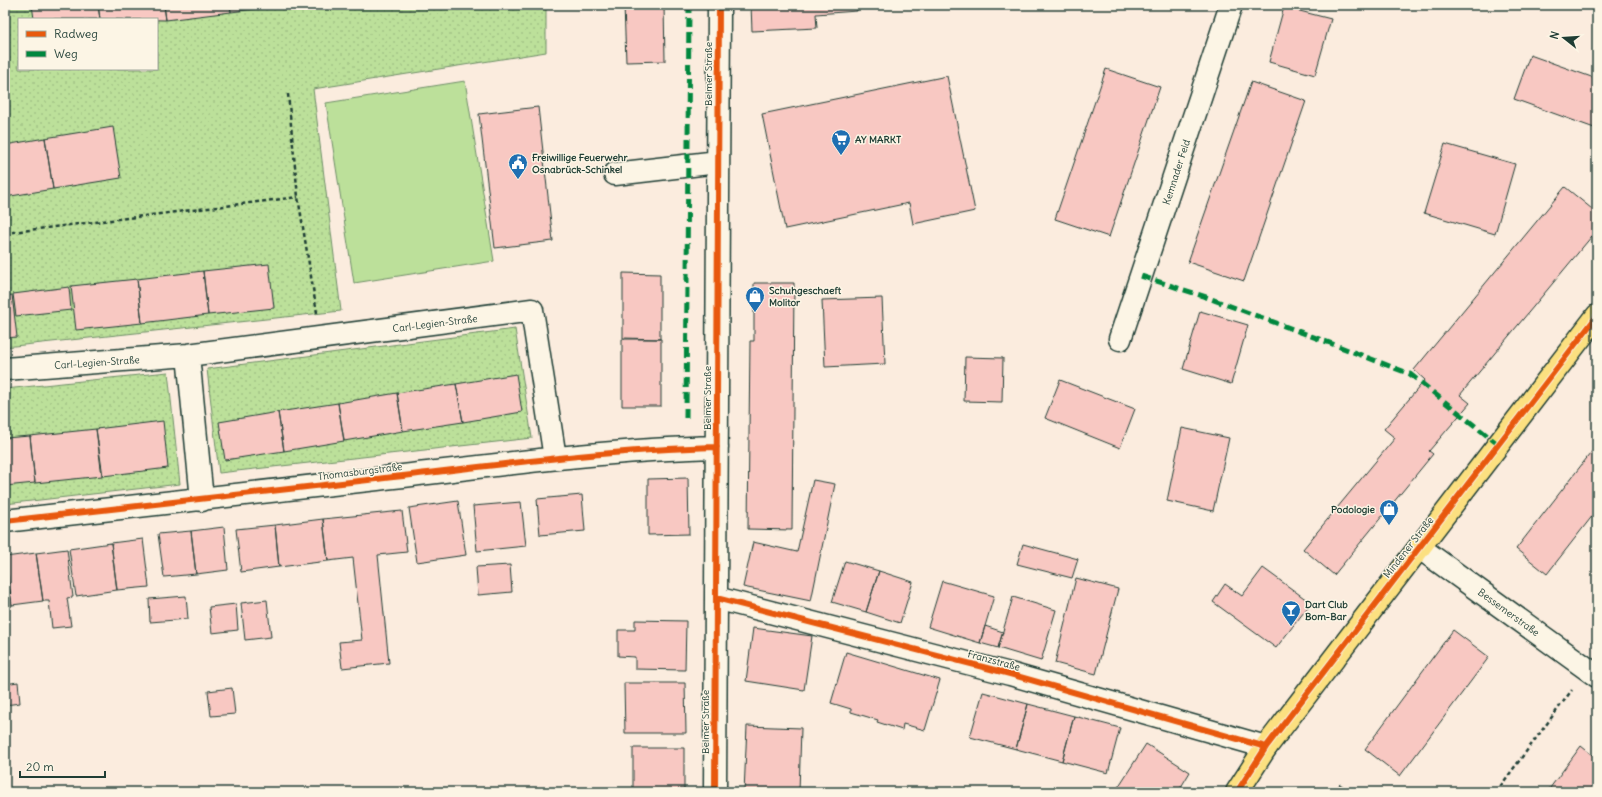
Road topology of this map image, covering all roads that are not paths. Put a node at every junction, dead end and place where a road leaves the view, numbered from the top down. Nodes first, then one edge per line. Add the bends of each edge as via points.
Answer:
1 (719, 5) edge
2 (1232, 5) edge
3 (718, 162) junction
4 (615, 174) dead end
5 (1597, 316) edge
6 (1120, 339) dead end
7 (188, 355) junction
8 (5, 369) edge
9 (717, 447) junction
10 (555, 458) junction
11 (202, 500) junction
12 (5, 521) edge
13 (1420, 548) junction
14 (716, 598) junction
15 (1592, 673) edge
16 (1266, 748) junction
17 (715, 792) edge
18 (1237, 792) edge

1 - 3 street, Belmer Straße
2 - 6 street, Kemnader Feld
3 - 4 street
3 - 9 street, Belmer Straße
5 - 13 main road, Mindener Straße
7 - 8 street, Carl-Legien-Straße
7 - 10 street, Carl-Legien-Straße via 532,310
7 - 11 street
9 - 10 street, Thomasburgstraße
9 - 14 street, Belmer Straße
10 - 11 street, Thomasburgstraße
11 - 12 street, Thomasburgstraße
13 - 15 street, Bessemerstraße
13 - 16 main road, Mindener Straße
14 - 16 street, Franzstraße via 1010,674
14 - 17 street, Belmer Straße
16 - 18 main road, Mindener Straße

